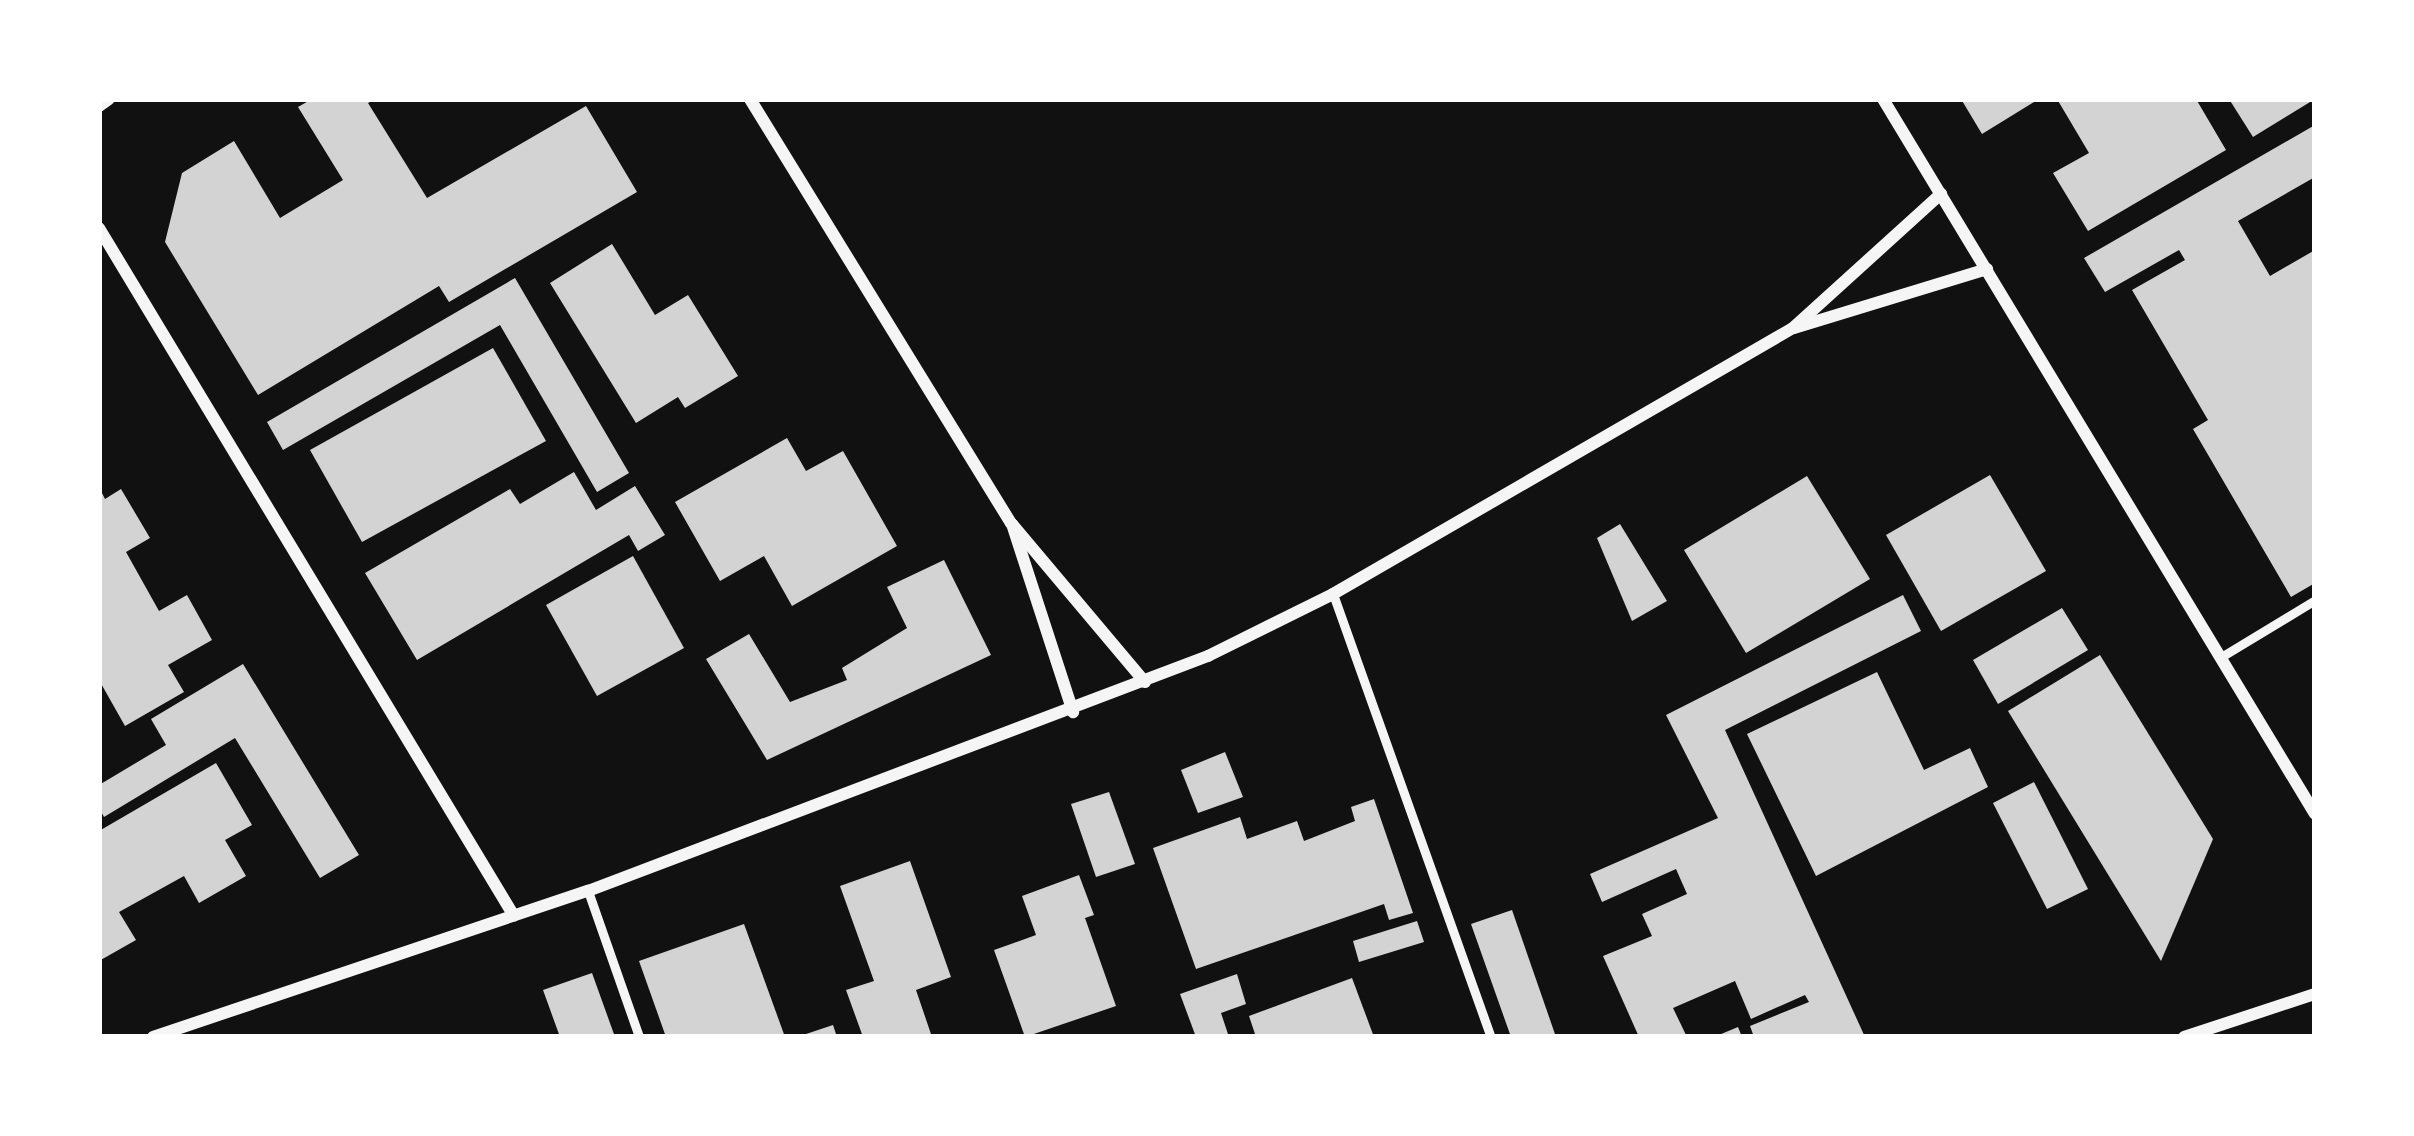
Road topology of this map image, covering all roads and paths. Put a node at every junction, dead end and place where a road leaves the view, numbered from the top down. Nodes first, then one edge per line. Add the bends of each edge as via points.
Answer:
1 (110, 99) edge
2 (750, 99) edge
3 (1883, 99) edge
4 (99, 106) edge
5 (1941, 194) junction
6 (99, 228) edge
7 (1987, 269) junction
8 (1793, 328) junction
9 (1011, 523) junction
10 (1333, 594) junction
11 (2315, 600) edge
12 (2221, 657) junction
13 (1145, 682) junction
14 (1072, 712) junction
15 (2315, 814) edge
16 (588, 891) junction
17 (514, 916) junction
18 (2315, 994) edge
19 (153, 1037) edge
20 (639, 1037) edge
21 (1491, 1037) edge
22 (2184, 1037) edge

1 - 4 street
2 - 9 street
3 - 5 street
5 - 7 street
5 - 8 street
6 - 17 street
7 - 8 street
7 - 12 street
8 - 10 street
9 - 13 street
9 - 14 street
10 - 13 street
10 - 21 lane
11 - 12 lane
12 - 15 street
13 - 14 street
14 - 16 street
16 - 17 street
16 - 20 lane
17 - 19 street
18 - 22 street

